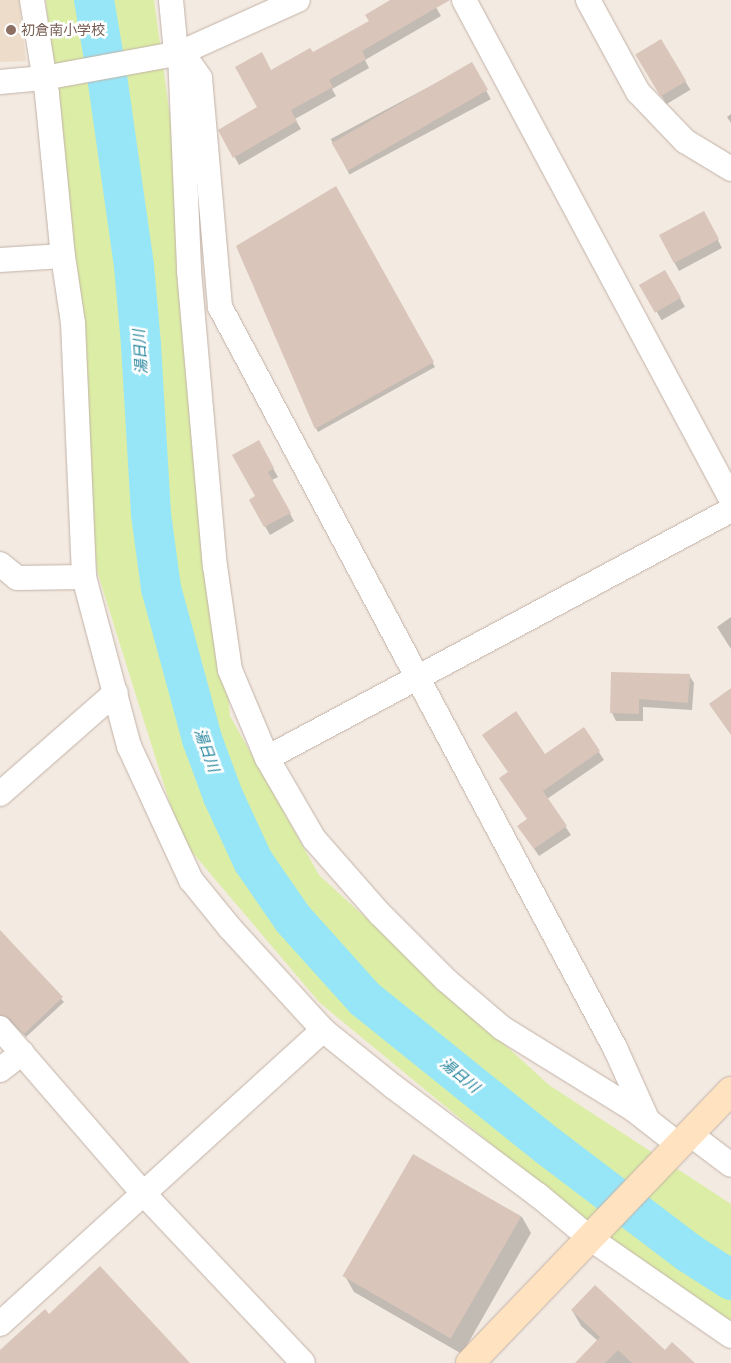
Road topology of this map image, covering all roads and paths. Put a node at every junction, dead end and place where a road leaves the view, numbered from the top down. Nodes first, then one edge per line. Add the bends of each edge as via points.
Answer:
1 (32, 0) edge
2 (171, 0) edge
3 (298, 0) edge
4 (464, 0) edge
5 (588, 0) edge
6 (174, 54) junction
7 (50, 77) junction
8 (0, 82) edge
9 (731, 169) edge
10 (63, 256) junction
11 (0, 260) edge
12 (731, 499) edge
13 (731, 510) edge
14 (0, 564) edge
15 (84, 577) junction
16 (417, 678) junction
17 (116, 692) junction
18 (268, 758) junction
19 (0, 794) edge
20 (0, 1028) edge
21 (323, 1030) junction
22 (22, 1053) junction
23 (0, 1070) edge
24 (731, 1091) edge
25 (647, 1120) junction
26 (682, 1142) junction
27 (731, 1165) edge
28 (143, 1193) junction
29 (591, 1239) junction
30 (0, 1324) edge
31 (731, 1336) edge
32 (303, 1363) edge
33 (470, 1363) edge

1 - 7 street
2 - 6 street
3 - 6 street
4 - 12 street
5 - 9 street via 638,92 685,141
6 - 7 street
6 - 16 street via 200,78 220,307
6 - 18 street via 188,272 215,566 230,670
7 - 8 street
7 - 10 street
10 - 11 street
10 - 15 street via 73,323
13 - 16 street
14 - 15 street via 17,578
15 - 17 street
16 - 18 street
16 - 25 street via 616,1050
17 - 19 street
17 - 21 street via 129,746 191,880
18 - 25 street via 314,839 380,914 446,980 502,1028
20 - 22 street
21 - 28 street
21 - 29 street
22 - 23 street
22 - 28 street
24 - 26 street
25 - 26 street
26 - 27 street
26 - 29 street
28 - 30 street
28 - 32 street
29 - 31 street
29 - 33 street

